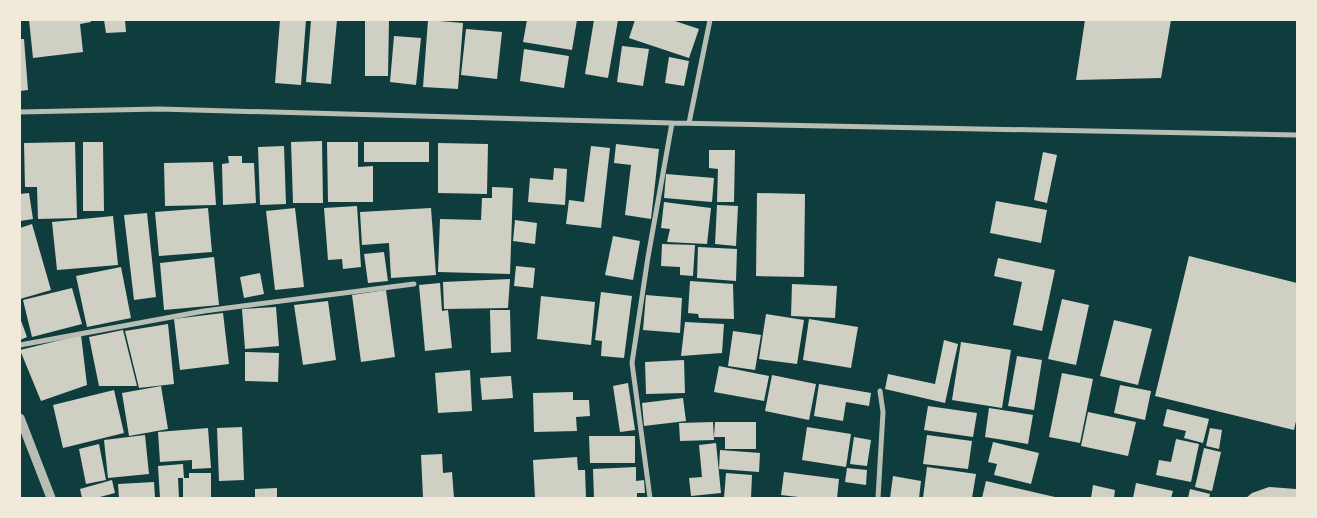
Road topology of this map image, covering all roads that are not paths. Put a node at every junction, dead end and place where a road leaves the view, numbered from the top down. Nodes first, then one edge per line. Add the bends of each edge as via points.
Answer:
1 (710, 20) edge
2 (20, 112) edge
3 (672, 123) junction
4 (689, 123) junction
5 (1297, 135) edge
6 (414, 284) dead end
7 (20, 345) edge
8 (880, 391) dead end
9 (20, 418) edge
10 (51, 498) edge
11 (650, 498) edge
12 (878, 498) edge

1 - 4 street
2 - 3 street via 159,109
3 - 4 street
3 - 11 street via 632,363
4 - 5 street
6 - 7 street via 204,311
8 - 12 street via 883,412
9 - 10 street

